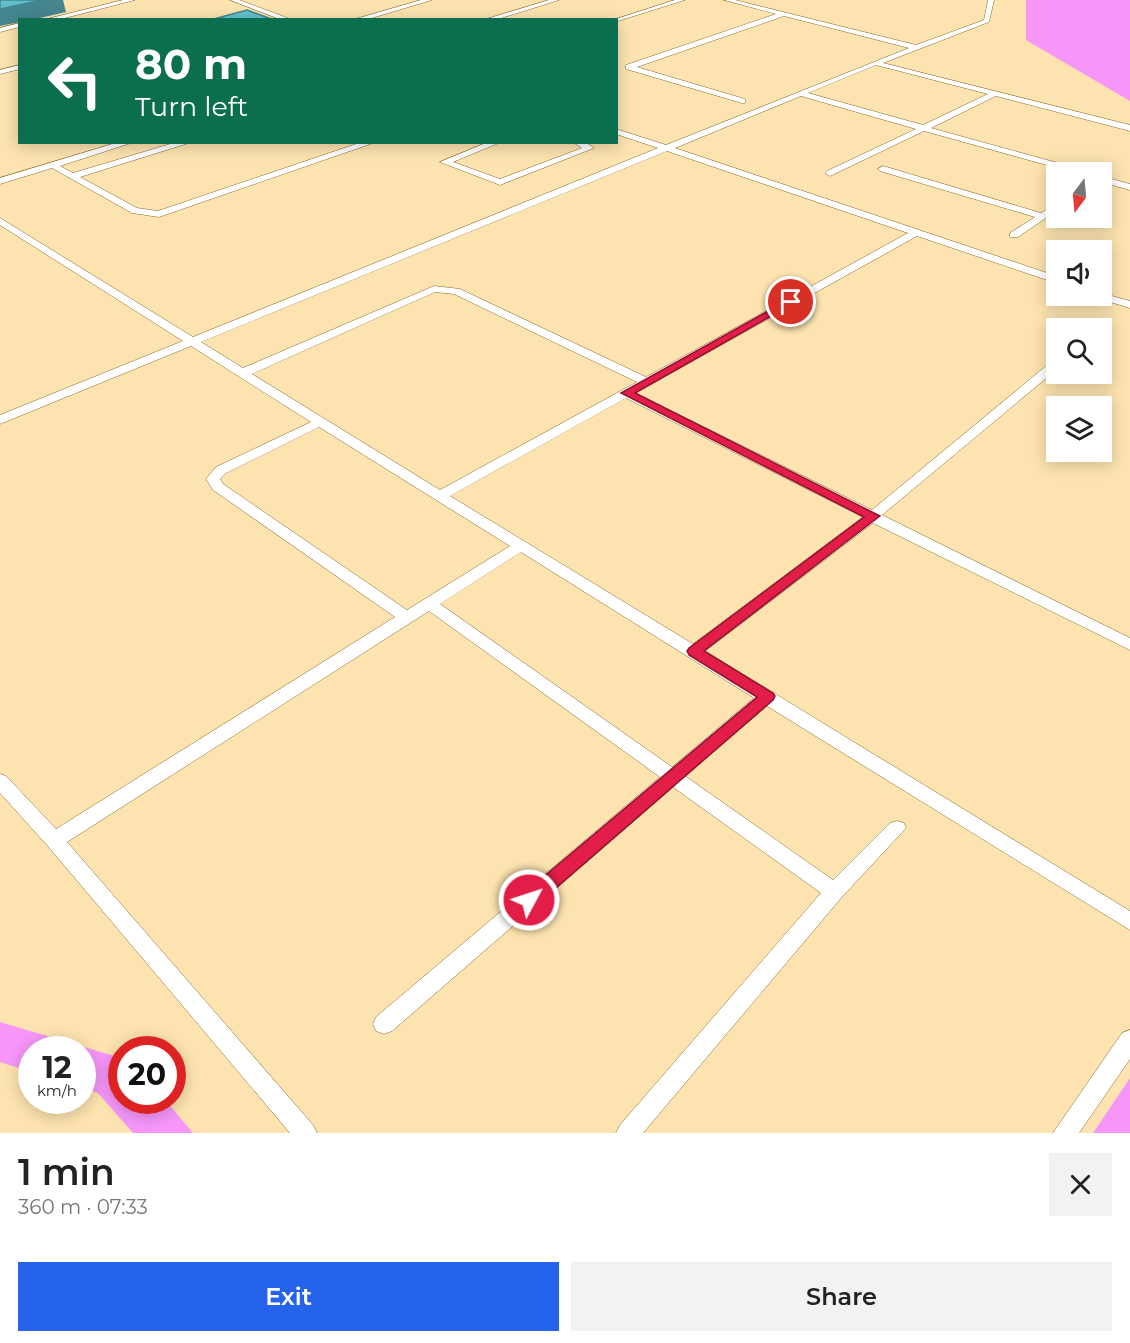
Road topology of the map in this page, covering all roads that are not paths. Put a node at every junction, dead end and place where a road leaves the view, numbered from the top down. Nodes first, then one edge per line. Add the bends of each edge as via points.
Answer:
1 (132, 0) edge
2 (233, 0) edge
3 (408, 0) edge
4 (429, 0) edge
5 (556, 0) edge
6 (682, 0) edge
7 (727, 0) edge
8 (991, 0) edge
9 (418, 3) junction
10 (259, 9) junction
11 (248, 12) edge
12 (784, 14) junction
13 (55, 18) edge
14 (284, 18) edge
15 (362, 18) edge
16 (493, 18) edge
17 (618, 19) edge
18 (18, 26) edge
19 (0, 30) edge
20 (915, 47) junction
21 (875, 63) junction
22 (18, 68) edge
23 (0, 72) edge
24 (802, 94) junction
25 (995, 94) junction
26 (742, 101) dead end
27 (924, 128) junction
28 (1130, 128) edge
29 (618, 132) edge
30 (123, 144) edge
31 (181, 144) edge
32 (366, 144) edge
33 (492, 144) edge
34 (582, 144) edge
35 (668, 149) junction
36 (1046, 162) edge
37 (52, 165) junction
38 (883, 169) dead end
39 (830, 173) dead end
40 (72, 176) junction
41 (0, 181) edge
42 (1112, 181) edge
43 (1130, 187) edge
44 (1046, 213) edge
45 (1042, 216) junction
46 (0, 221) edge
47 (916, 233) junction
48 (1014, 235) dead end
49 (1046, 277) edge
50 (1112, 299) edge
51 (1130, 305) edge
52 (194, 342) junction
53 (1046, 372) edge
54 (243, 373) junction
55 (646, 382) junction
56 (626, 393) junction
57 (0, 420) edge
58 (320, 422) junction
59 (441, 495) junction
60 (873, 516) junction
61 (522, 545) junction
62 (429, 604) junction
63 (407, 618) junction
64 (1130, 645) edge
65 (694, 651) junction
66 (767, 696) junction
67 (673, 777) junction
68 (0, 781) edge
69 (897, 828) dead end
70 (54, 840) junction
71 (834, 892) junction
72 (1130, 921) edge
73 (384, 1024) dead end
74 (1130, 1040) edge
75 (305, 1133) edge
76 (628, 1133) edge
77 (1065, 1133) edge

1 - 13 lane
2 - 10 lane
3 - 9 lane
4 - 9 lane
5 - 16 lane
6 - 17 lane
7 - 12 lane
8 - 20 lane via 987,21
9 - 15 lane
10 - 11 lane
10 - 14 lane
12 - 20 lane
12 - 26 lane via 629,67
18 - 19 lane
20 - 21 lane
21 - 24 lane
21 - 25 lane
22 - 23 lane
24 - 27 lane
24 - 35 lane
25 - 27 lane
25 - 28 lane
27 - 36 lane
27 - 39 lane
29 - 35 lane
30 - 37 lane
31 - 40 lane
32 - 40 lane via 159,214 135,211
33 - 34 lane via 444,162 500,182 591,148
35 - 47 lane
35 - 52 lane
37 - 40 lane
37 - 41 lane
38 - 45 lane
42 - 43 lane
44 - 45 lane
45 - 48 lane
46 - 52 lane
47 - 49 lane
47 - 55 lane
50 - 51 lane
52 - 54 lane
52 - 57 lane
53 - 60 lane
54 - 55 lane via 441,288 456,291
54 - 58 lane
55 - 56 lane
56 - 59 lane
56 - 60 lane
58 - 59 lane
58 - 63 lane via 221,470 213,478 218,487
59 - 61 lane
60 - 64 lane
60 - 65 lane
61 - 62 lane
61 - 65 lane
62 - 63 lane
62 - 67 lane
63 - 70 lane
65 - 66 lane
66 - 67 lane
66 - 72 lane
67 - 71 lane
67 - 73 lane
68 - 70 lane
69 - 71 lane
70 - 75 lane
71 - 76 lane
74 - 77 lane

